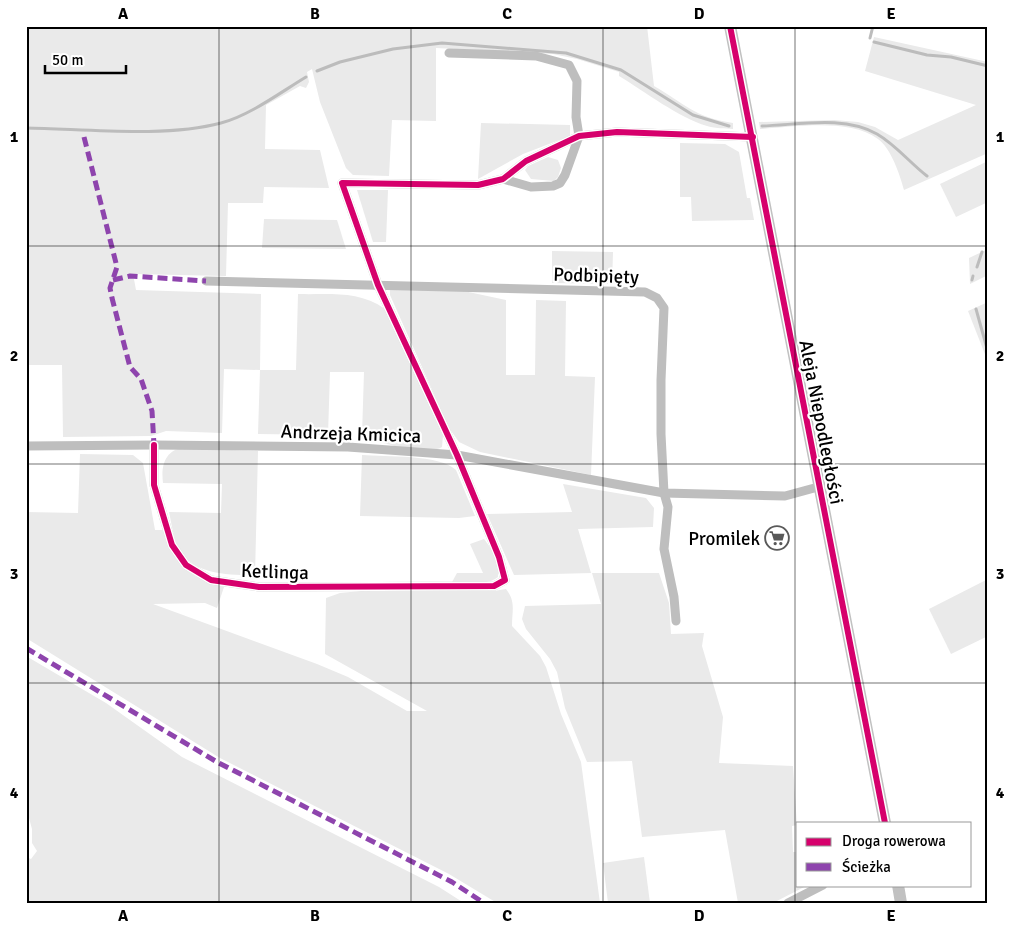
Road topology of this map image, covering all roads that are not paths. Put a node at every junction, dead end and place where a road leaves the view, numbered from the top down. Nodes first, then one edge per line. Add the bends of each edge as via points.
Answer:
1 (730, 26) edge
2 (448, 53) dead end
3 (579, 136) junction
4 (753, 137) junction
5 (502, 179) junction
6 (206, 281) dead end
7 (378, 285) junction
8 (154, 444) junction
9 (26, 446) edge
10 (457, 455) junction
11 (818, 487) junction
12 (664, 493) junction
13 (676, 621) dead end
14 (885, 822) edge
15 (821, 886) edge
16 (898, 886) edge
17 (788, 903) edge
18 (901, 903) edge

1 - 4 street, Aleja Niepodległości
2 - 3 street via 536,56 569,65 578,81 576,117
3 - 4 street via 617,132
3 - 5 street via 526,160
3 - 5 street via 566,175 560,183 531,187
4 - 11 street, Aleja Niepodległości
5 - 7 street via 478,185 342,182
6 - 7 street, Podbipięty
7 - 10 street
7 - 12 street, Podbipięty via 645,292 657,298 664,308 660,380
8 - 9 street, Andrzeja Kmicica
8 - 10 street, Andrzeja Kmicica via 348,447
8 - 10 street, Ketlinga via 154,484 172,544 186,565 211,580 259,587 494,586 505,580 499,557
10 - 12 street, Andrzeja Kmicica
11 - 12 street, Andrzeja Kmicica via 785,496
11 - 14 street, Aleja Niepodległości
12 - 13 street, Podbipięty via 668,507 664,549
15 - 17 street
16 - 18 street

